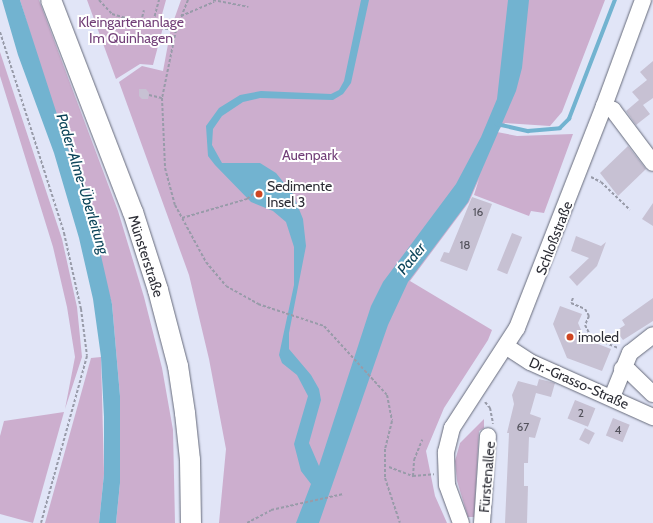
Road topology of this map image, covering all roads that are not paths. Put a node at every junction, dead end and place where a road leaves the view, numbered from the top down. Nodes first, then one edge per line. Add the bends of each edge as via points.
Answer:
1 (51, 0) edge
2 (643, 0) edge
3 (604, 106) junction
4 (653, 163) edge
5 (653, 335) edge
6 (507, 347) junction
7 (622, 369) junction
8 (653, 394) edge
9 (612, 397) junction
10 (653, 417) edge
11 (488, 436) road end
12 (446, 468) joint
13 (191, 523) edge
14 (461, 523) edge
15 (482, 523) edge

1 - 13 main road, Münsterstraße via 132,212 158,290 178,366 185,413 190,460
2 - 3 street, Schloßstraße
3 - 4 street via 612,110
3 - 6 street, Schloßstraße via 536,284
5 - 7 street via 630,353
6 - 9 street, Dr.-Grasso-Straße via 525,360
6 - 12 street, Schloßstraße via 476,389 452,428 446,452
7 - 8 street via 629,371
7 - 9 street
9 - 10 street, Dr.-Grasso-Straße
11 - 15 street, Fürstenallee
12 - 14 street, Fürstenallee via 450,495

